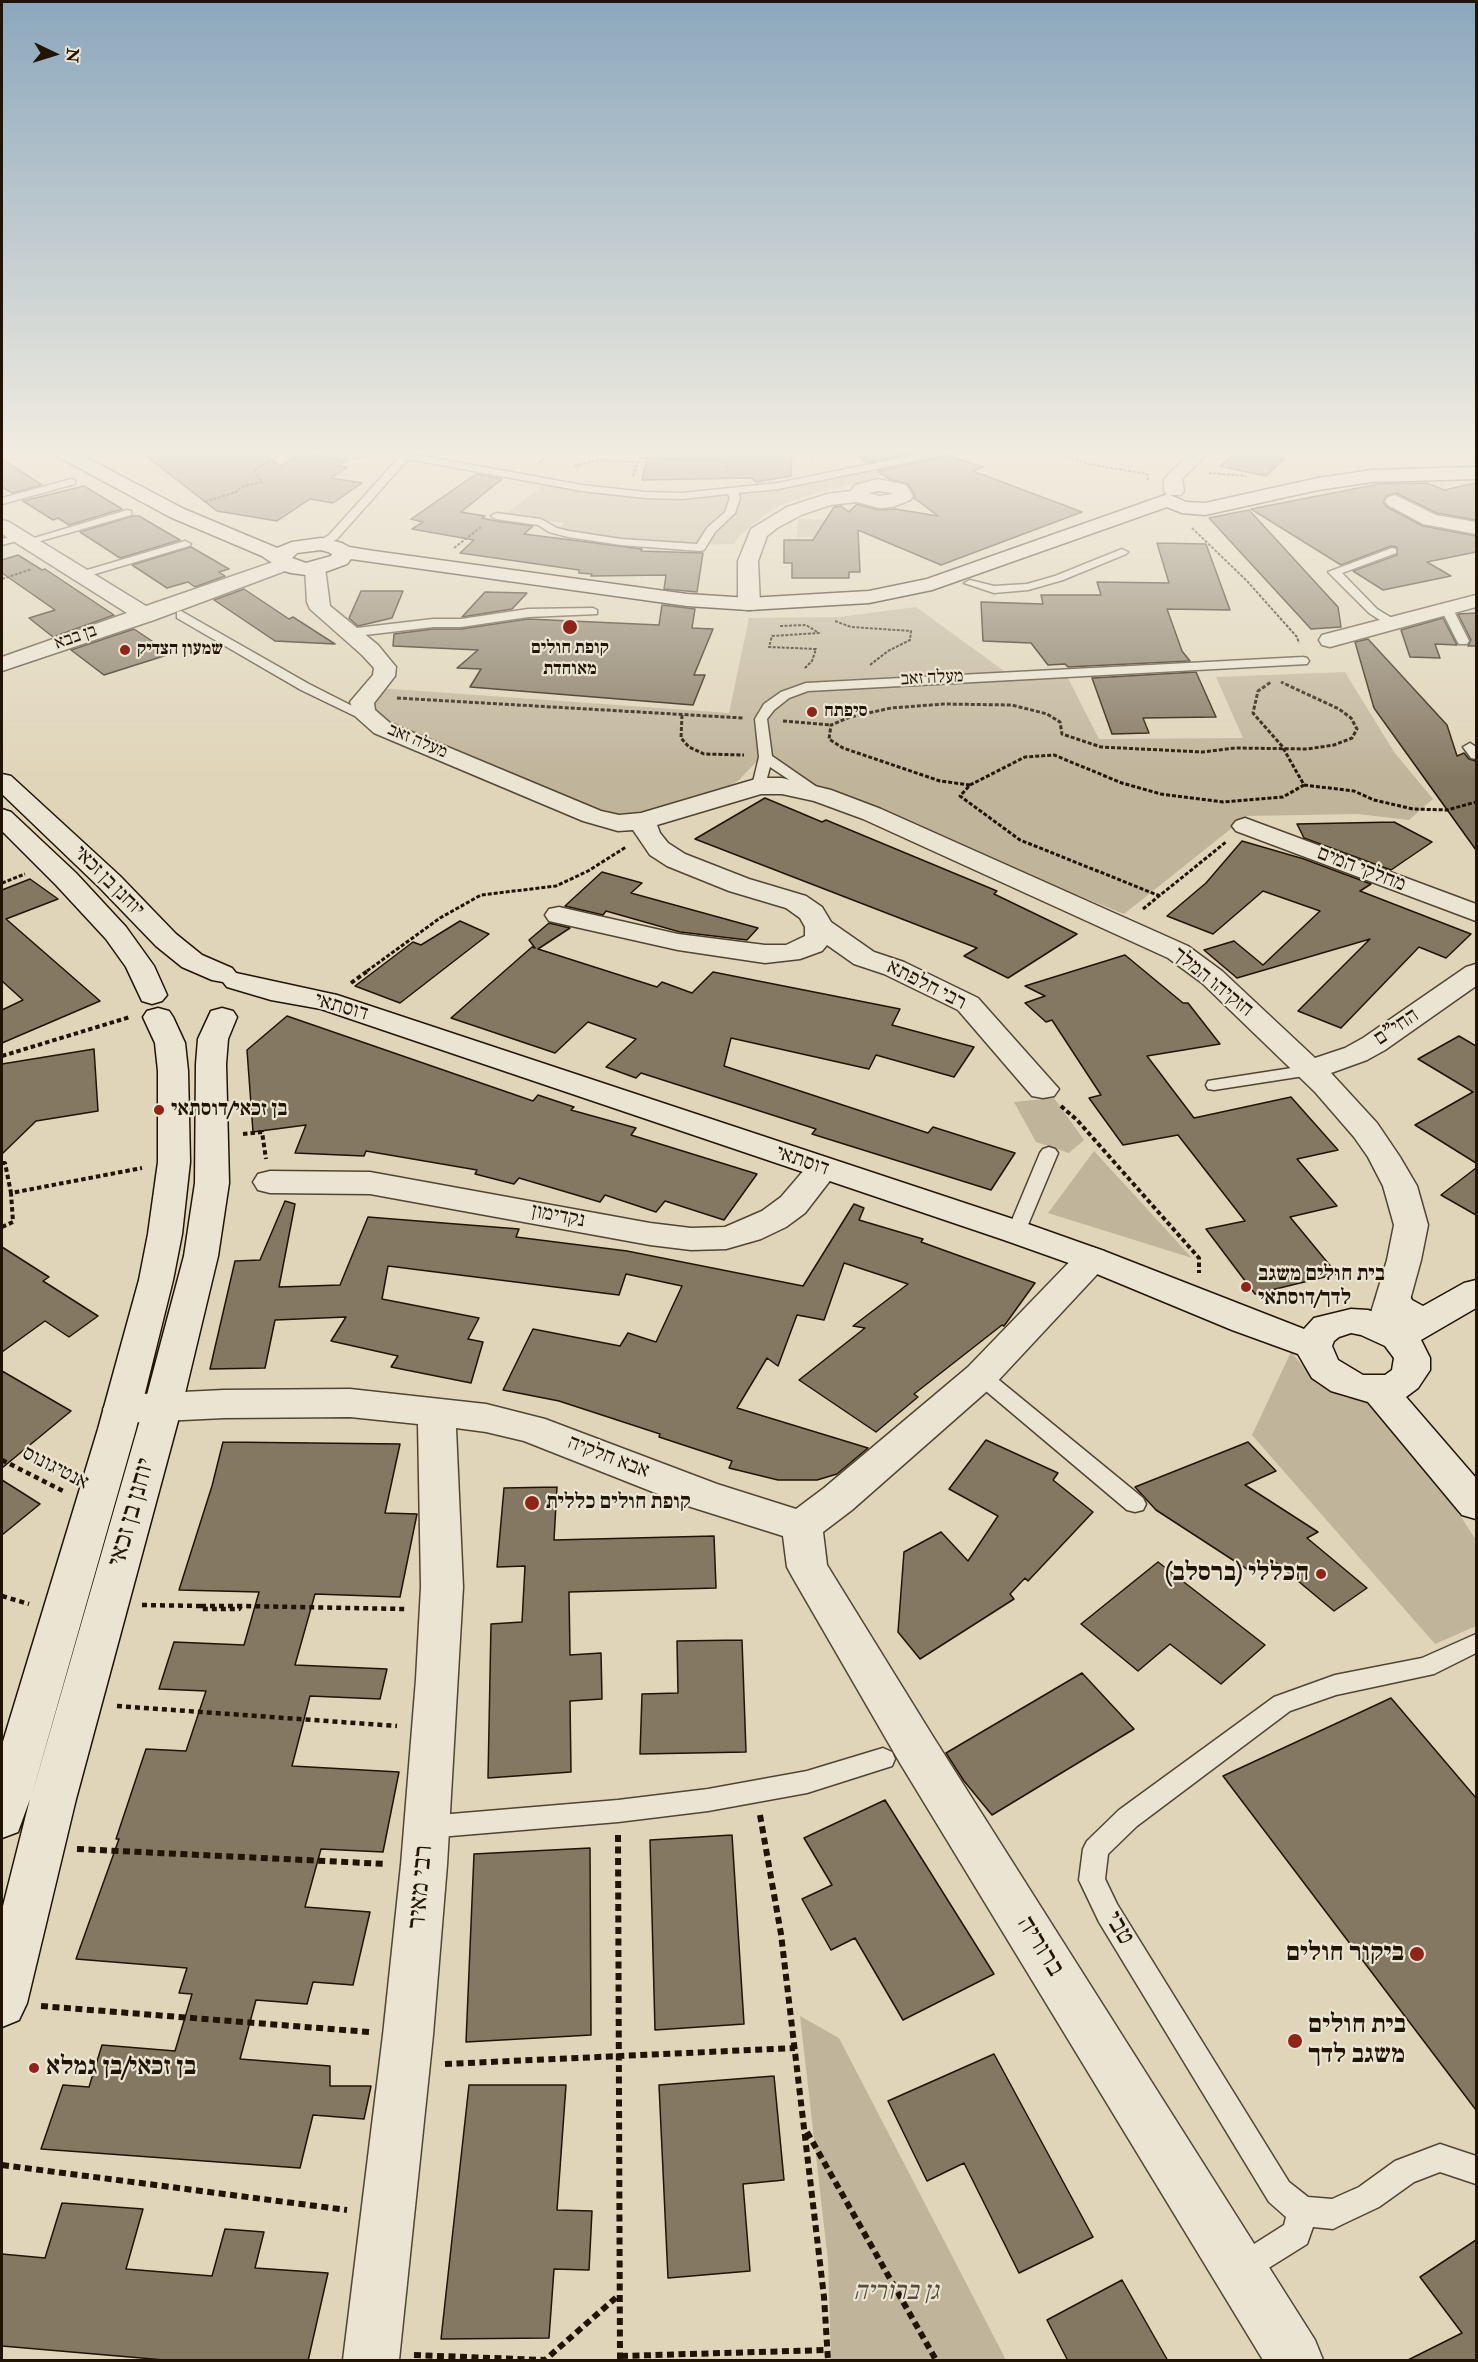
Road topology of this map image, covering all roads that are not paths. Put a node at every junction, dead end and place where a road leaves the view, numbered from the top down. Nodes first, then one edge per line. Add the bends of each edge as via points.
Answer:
1 (52, 559) edge
2 (134, 559) edge
3 (277, 559) edge
4 (340, 559) edge
5 (393, 559) edge
6 (749, 559) edge
7 (999, 559) edge
8 (1036, 559) edge
9 (1104, 559) edge
10 (1369, 559) edge
11 (283, 562) junction
12 (320, 567) junction
13 (81, 575) junction
14 (970, 583) junction
15 (1476, 601) edge
16 (749, 604) junction
17 (1447, 609) junction
18 (593, 612) dead end
19 (146, 615) junction
20 (181, 615) dead end
21 (1391, 623) junction
22 (348, 633) junction
23 (1330, 640) dead end
24 (1463, 641) dead end
25 (1304, 661) road end
26 (2, 664) edge
27 (367, 706) junction
28 (766, 757) junction
29 (2, 781) edge
30 (759, 786) junction
31 (822, 795) junction
32 (2, 817) edge
33 (1245, 826) road end
34 (645, 828) junction
35 (1476, 913) edge
36 (560, 915) dead end
37 (819, 927) junction
38 (1476, 973) edge
39 (230, 994) junction
40 (153, 1008) junction
41 (1311, 1070) junction
42 (1214, 1085) dead end
43 (1043, 1089) road end
44 (1049, 1153) dead end
45 (823, 1169) junction
46 (270, 1182) road end
47 (1016, 1232) junction
48 (1092, 1259) junction
49 (1476, 1292) edge
50 (1392, 1322) junction
51 (1314, 1346) junction
52 (981, 1376) junction
53 (1378, 1389) junction
54 (163, 1406) junction
55 (122, 1409) junction
56 (436, 1412) junction
57 (1135, 1504) dead end
58 (1476, 1504) edge
59 (802, 1526) junction
60 (1476, 1643) edge
61 (883, 1759) dead end
62 (53, 1799) junction
63 (4, 1801) edge
64 (425, 1846) junction
65 (2, 2003) edge
66 (1476, 2170) edge
67 (1302, 2211) junction
68 (1240, 2271) junction
69 (371, 2357) edge
70 (1295, 2361) edge

1 - 13 street
2 - 13 lane
3 - 11 street
4 - 12 street
5 - 16 street via 654,597
6 - 16 street
7 - 16 street via 932,584 848,599
8 - 14 street
9 - 14 lane via 1028,587 994,590
10 - 21 lane via 1334,572 1373,611
11 - 12 street via 298,568
11 - 19 street, בן בבא
12 - 14 street via 387,567 648,602 752,610 892,601
12 - 22 street via 318,602
13 - 19 street
15 - 17 street
17 - 21 street
17 - 24 lane
18 - 22 lane via 528,613
19 - 26 street, בן בבא
20 - 27 lane via 305,687
21 - 23 street
22 - 27 street via 385,667
25 - 28 lane, מעלה זאב via 807,687 785,695 761,719
27 - 34 street, מעלה זאב via 382,728 592,816
28 - 30 lane
28 - 31 lane
29 - 39 street, יוחנן בן זכאי via 166,940
30 - 31 street, חזקיהו המלך via 782,786
30 - 34 street, מעלה זאב
31 - 41 street, חזקיהו המלך via 1178,952 1212,977
32 - 40 street, יוחנן בן זכאי via 116,933 140,966
33 - 35 street, מחלקי המים
34 - 37 street via 659,849 692,868 796,902 812,913
36 - 37 street via 678,942 765,954 790,953 812,945 819,937
37 - 43 street, רבי חלפתא via 864,958 968,1004
38 - 41 street, החי"ם via 1374,1044
39 - 40 street via 201,1023 182,1024
39 - 40 street via 201,972 171,980
39 - 45 street, דוסתאי via 252,999 285,994 327,1001
39 - 54 street, יוחנן בן זכאי via 213,1039 212,1183 207,1225
40 - 55 street, יוחנן בן זכאי via 170,1043 174,1162 156,1280
41 - 42 lane
41 - 50 street, חזקיהו המלך via 1366,1130 1400,1186 1411,1225
44 - 47 lane
45 - 46 street, נקדימון via 793,1204 774,1219 726,1238 691,1239 370,1183
45 - 47 street, דוסתאי
47 - 48 street, דוסתאי
48 - 51 street, דוסתאי
48 - 52 street
49 - 50 street via 1429,1319
50 - 51 street via 1340,1322 1318,1335
50 - 53 street via 1412,1358 1412,1370 1406,1380 1394,1387
51 - 53 street via 1325,1369 1344,1382
52 - 57 lane
52 - 59 street
53 - 58 street
54 - 55 street, אבא חלקיה
54 - 56 street, אבא חלקיה via 350,1403
54 - 62 street, יוחנן בן זכאי
55 - 63 street, יוחנן בן זכאי
56 - 59 street, אבא חלקיה via 532,1428 705,1496
56 - 64 street, רבי מאיר via 442,1587
59 - 68 street, ברוריה via 807,1567
60 - 67 lane, טבי via 1426,1667 1335,1685 1282,1704 1128,1818 1096,1849 1092,1880 1108,1913 1280,2192
61 - 64 lane via 807,1782 708,1800 618,1810
62 - 63 street
62 - 65 street, יוחנן בן זכאי
64 - 69 street, רבי מאיר via 407,2050
66 - 67 lane via 1440,2158 1405,2171 1369,2197 1334,2214
67 - 68 lane via 1297,2235
68 - 70 street, ברוריה

